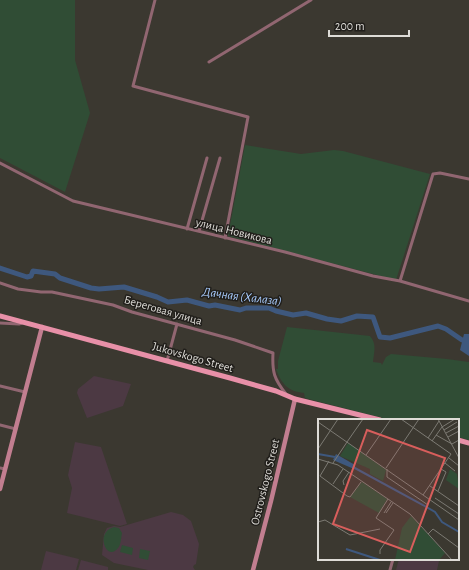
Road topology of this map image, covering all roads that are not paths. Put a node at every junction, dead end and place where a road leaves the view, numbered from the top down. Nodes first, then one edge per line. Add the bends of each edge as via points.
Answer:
1 (154, 0) edge
2 (311, 0) edge
3 (208, 62) dead end
4 (207, 158) dead end
5 (220, 158) dead end
6 (0, 163) edge
7 (469, 179) edge
8 (187, 228) junction
9 (199, 232) junction
10 (225, 238) junction
11 (400, 281) junction
12 (0, 283) edge
13 (469, 301) edge
14 (0, 316) edge
15 (23, 322) junction
16 (0, 323) edge
17 (177, 324) junction
18 (42, 327) junction
19 (167, 361) junction
20 (0, 386) edge
21 (25, 392) junction
22 (287, 396) junction
23 (296, 399) junction
24 (376, 419) edge
25 (0, 425) edge
26 (16, 429) junction
27 (459, 440) edge
28 (469, 443) edge
29 (2, 468) edge
30 (0, 488) edge
31 (393, 560) edge
32 (253, 570) edge
33 (390, 570) edge

1 - 10 street via 133,86 248,116
2 - 3 street
4 - 8 street
5 - 9 street
6 - 8 street, улица Новикова via 73,201
7 - 11 street via 433,174
8 - 9 street, улица Новикова
9 - 10 street, улица Новикова
10 - 11 street, улица Новикова
11 - 13 street, улица Новикова
12 - 17 street, Береговая улица via 18,289 52,292 113,305
14 - 15 main road, Jukovskogo Street
15 - 16 street
15 - 18 main road, Jukovskogo Street
17 - 19 street
17 - 22 street, Береговая улица via 273,353 274,376
18 - 19 main road, Jukovskogo Street
18 - 21 main road
19 - 22 main road, Jukovskogo Street
20 - 21 street
21 - 26 main road
22 - 23 main road, Jukovskogo Street
23 - 24 main road, Jukovskogo Street
23 - 32 main road, Ostrovskogo Street
25 - 26 street
26 - 29 main road
27 - 28 main road
29 - 30 main road
31 - 33 street

